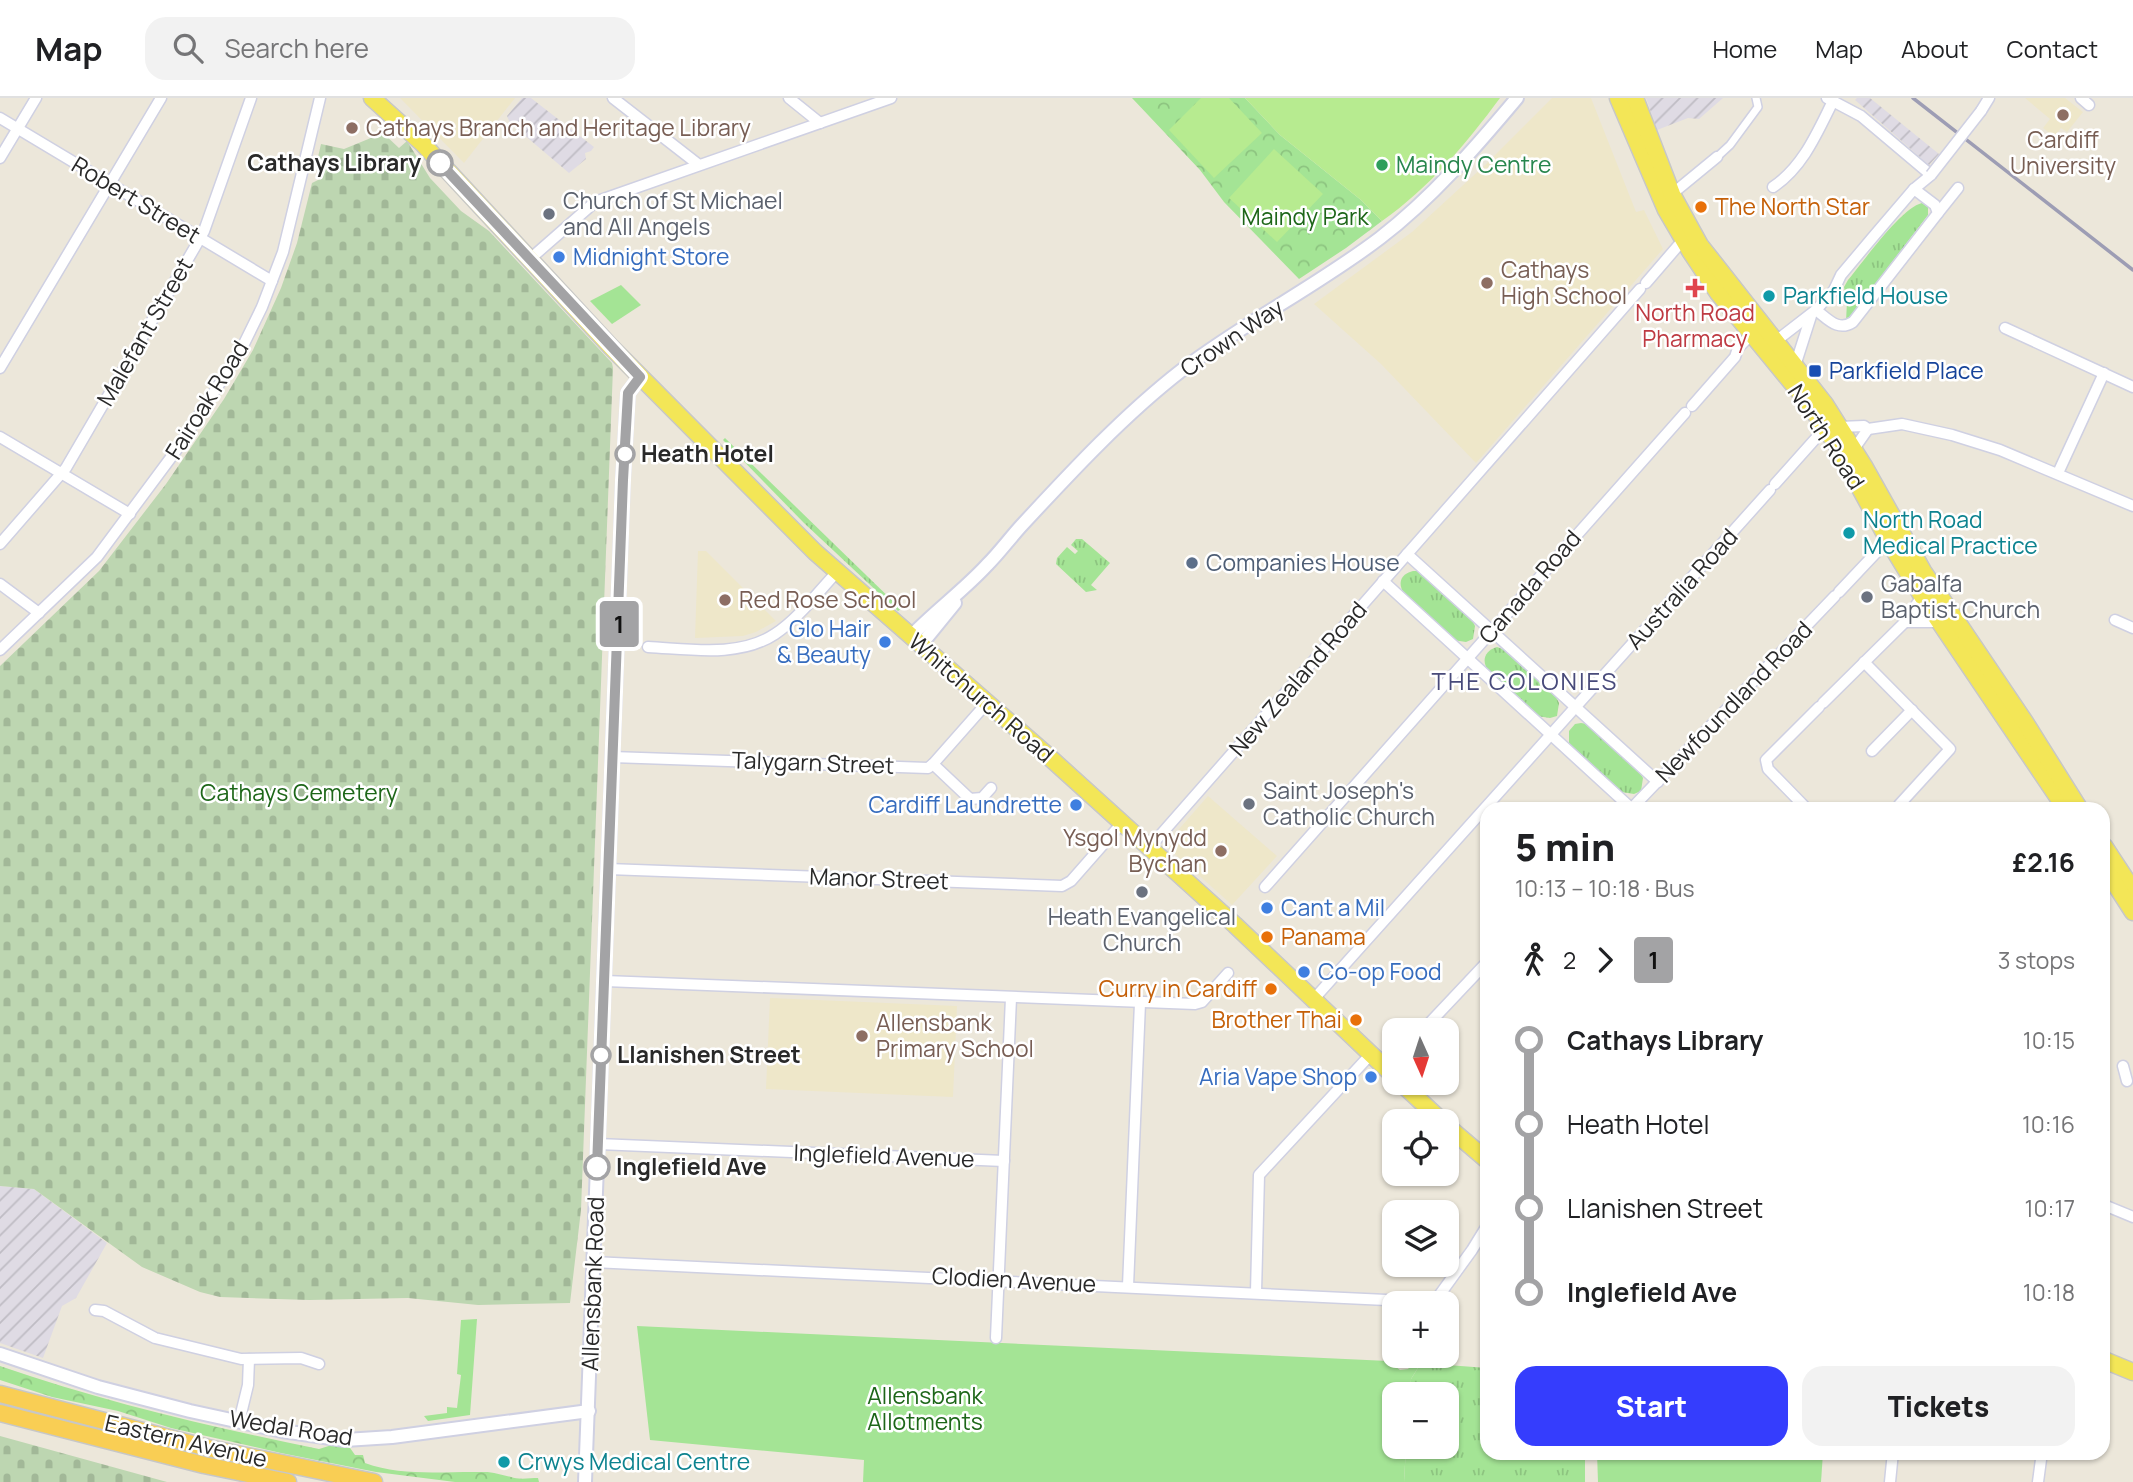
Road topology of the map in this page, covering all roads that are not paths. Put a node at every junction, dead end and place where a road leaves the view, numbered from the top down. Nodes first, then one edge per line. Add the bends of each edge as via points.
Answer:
1 (36, 98) edge
2 (160, 98) edge
3 (251, 98) edge
4 (320, 98) edge
5 (372, 98) edge
6 (612, 98) edge
7 (789, 98) edge
8 (891, 98) edge
9 (1517, 98) edge
10 (1618, 98) edge
11 (1635, 98) edge
12 (1756, 98) edge
13 (1989, 98) edge
14 (1830, 99) edge
15 (0, 118) edge
16 (820, 122) junction
17 (18, 129) junction
18 (1717, 157) joint
19 (0, 158) edge
20 (699, 165) junction
21 (1931, 175) junction
22 (109, 183) junction
23 (1773, 187) dead end
24 (1958, 188) dead end
25 (1914, 189) junction
26 (1672, 194) junction
27 (1938, 213) junction
28 (200, 238) junction
29 (1683, 240) junction
30 (530, 259) junction
31 (272, 281) junction
32 (1813, 313) junction
33 (2005, 328) dead end
34 (1804, 333) junction
35 (1751, 335) junction
36 (1773, 350) junction
37 (1795, 366) junction
38 (0, 368) edge
39 (2104, 373) junction
40 (640, 377) junction
41 (2133, 387) edge
42 (1832, 428) junction
43 (1868, 429) junction
44 (0, 437) edge
45 (1854, 449) junction
46 (62, 473) junction
47 (2058, 473) junction
48 (2133, 506) edge
49 (130, 514) junction
50 (1888, 540) junction
51 (0, 544) edge
52 (1407, 554) junction
53 (837, 572) junction
54 (1383, 581) junction
55 (0, 584) edge
56 (1922, 596) junction
57 (39, 613) junction
58 (2115, 620) dead end
59 (1905, 622) junction
60 (1939, 622) junction
61 (2133, 628) edge
62 (1493, 631) junction
63 (915, 641) junction
64 (648, 647) dead end
65 (0, 650) edge
66 (1467, 659) junction
67 (1864, 662) junction
68 (986, 704) junction
69 (1576, 707) junction
70 (1912, 710) junction
71 (1551, 735) junction
72 (1872, 751) dead end
73 (612, 757) junction
74 (933, 764) junction
75 (1658, 782) junction
76 (992, 788) dead end
77 (1491, 802) edge
78 (1625, 802) edge
79 (1638, 802) edge
80 (1800, 802) edge
81 (1902, 802) edge
82 (2061, 802) edge
83 (2075, 802) edge
84 (1480, 814) edge
85 (1122, 823) junction
86 (1149, 848) junction
87 (2110, 855) edge
88 (608, 869) junction
89 (2110, 876) edge
90 (1265, 887) dead end
91 (2133, 890) edge
92 (2133, 912) edge
93 (1480, 969) edge
94 (1228, 973) dead end
95 (605, 981) junction
96 (1011, 998) junction
97 (1313, 1000) junction
98 (1139, 1003) junction
99 (1434, 1018) edge
100 (1371, 1054) junction
101 (1382, 1062) edge
102 (1415, 1096) edge
103 (1429, 1109) edge
104 (1459, 1136) edge
105 (597, 1144) junction
106 (1480, 1154) edge
107 (1004, 1161) junction
108 (2110, 1207) edge
109 (2133, 1217) edge
110 (1480, 1237) edge
111 (593, 1262) junction
112 (999, 1280) junction
113 (1128, 1286) junction
114 (1442, 1291) edge
115 (1256, 1292) junction
116 (1382, 1299) edge
117 (95, 1310) dead end
118 (996, 1338) dead end
119 (0, 1354) edge
120 (249, 1359) junction
121 (2110, 1362) edge
122 (319, 1364) dead end
123 (2133, 1372) edge
124 (0, 1395) edge
125 (589, 1411) junction
126 (0, 1413) edge
127 (239, 1422) junction
128 (1892, 1460) edge
129 (2041, 1460) edge
130 (288, 1482) edge
131 (374, 1482) edge
132 (585, 1482) edge
133 (1890, 1482) edge
134 (2039, 1482) edge

1 - 17 street
2 - 22 street
3 - 28 street, Malefant Street
4 - 31 street, Fairoak Road via 291,223
5 - 30 main road, Whitchurch Road via 423,144
6 - 20 street
7 - 16 street
8 - 16 street
9 - 63 street, Crown Way via 1451,174 1399,223 1352,259 1211,349 1153,394 960,594 937,610
10 - 29 main road, North Road
11 - 26 main road, North Road
12 - 18 street via 1758,107
13 - 21 street, bridge
14 - 21 street via 1860,117
14 - 23 street via 1807,152
15 - 17 street, Robert Street
16 - 20 street
17 - 19 street
17 - 22 street, Robert Street
18 - 26 street
20 - 30 street via 590,205
21 - 25 street
22 - 28 street, Robert Street
22 - 38 street
24 - 27 street
25 - 27 street
25 - 32 street
26 - 36 main road, North Road via 1700,245
27 - 32 street via 1853,322 1839,327
28 - 31 street, Robert Street
28 - 46 street, Malefant Street
29 - 35 main road, North Road
29 - 52 street, New Zealand Road
30 - 40 main road, Whitchurch Road
31 - 49 street, Fairoak Road via 230,369
32 - 34 street
32 - 36 street
33 - 39 street
34 - 36 street
34 - 37 street
35 - 36 main road, North Road
35 - 62 street, Canada Road
36 - 37 main road, North Road
36 - 42 main road, North Road
37 - 42 main road, North Road
39 - 41 street
39 - 47 street
40 - 53 main road, Whitchurch Road
40 - 73 street, Allensbank Road via 628,393
42 - 43 street
42 - 45 main road, North Road
42 - 50 main road, North Road
42 - 69 street, Australia Road via 1772,487
43 - 45 street
43 - 47 street via 1917,426
44 - 46 street
45 - 83 main road, North Road via 1923,571
46 - 49 street
46 - 51 street, Malefant Street
47 - 48 street
49 - 57 street, Fairoak Road via 97,557
50 - 56 main road, North Road
50 - 75 street, Newfoundland Road
52 - 54 street, New Zealand Road
52 - 62 street
53 - 63 main road, Whitchurch Road
53 - 64 street via 785,626 759,642 724,650
54 - 66 street
54 - 86 street, New Zealand Road
55 - 57 street
56 - 59 street
56 - 60 main road, North Road
57 - 65 street, Fairoak Road
58 - 61 street
59 - 60 street
59 - 67 street
60 - 82 main road, North Road
62 - 66 street, Canada Road
62 - 69 street
63 - 68 main road, Whitchurch Road
66 - 71 street
66 - 90 street, Canada Road
67 - 70 street
67 - 80 street via 1766,760
68 - 74 street
68 - 85 main road, Whitchurch Road
69 - 71 street, Australia Road
69 - 75 street
70 - 72 street
70 - 81 street via 1950,749
71 - 77 street, Australia Road
71 - 78 street
73 - 74 street, Talygarn Street via 928,768
73 - 88 street, Allensbank Road
74 - 76 street via 970,799 982,799
75 - 79 street, Newfoundland Road
84 - 97 street, Australia Road
85 - 86 main road, Whitchurch Road
85 - 88 street, Manor Street via 1062,886
86 - 97 main road, Whitchurch Road
87 - 91 main road
88 - 95 street, Allensbank Road
89 - 92 main road
93 - 99 street
94 - 98 street via 1199,1004
95 - 96 street
95 - 105 street, Allensbank Road
96 - 98 street
96 - 107 street
97 - 100 main road, Whitchurch Road
98 - 113 street
100 - 101 main road, Whitchurch Road
100 - 115 street via 1259,1175
102 - 103 main road
104 - 106 main road
105 - 107 street, Inglefield Avenue
105 - 111 street, Allensbank Road
107 - 112 street
108 - 109 street
110 - 114 street
111 - 112 street, Clodien Avenue
111 - 125 street, Allensbank Road
112 - 113 street, Clodien Avenue
112 - 118 street
113 - 115 street, Clodien Avenue
115 - 116 street, Clodien Avenue
117 - 120 street via 155,1338
119 - 127 street, Wedal Road via 98,1387
120 - 122 street via 301,1358
120 - 127 street
121 - 123 main road
124 - 131 highway, Eastern Avenue via 208,1448
125 - 127 street, Wedal Road via 356,1440
125 - 132 street, Allensbank Road
126 - 130 highway, Eastern Avenue
128 - 133 street
129 - 134 street

